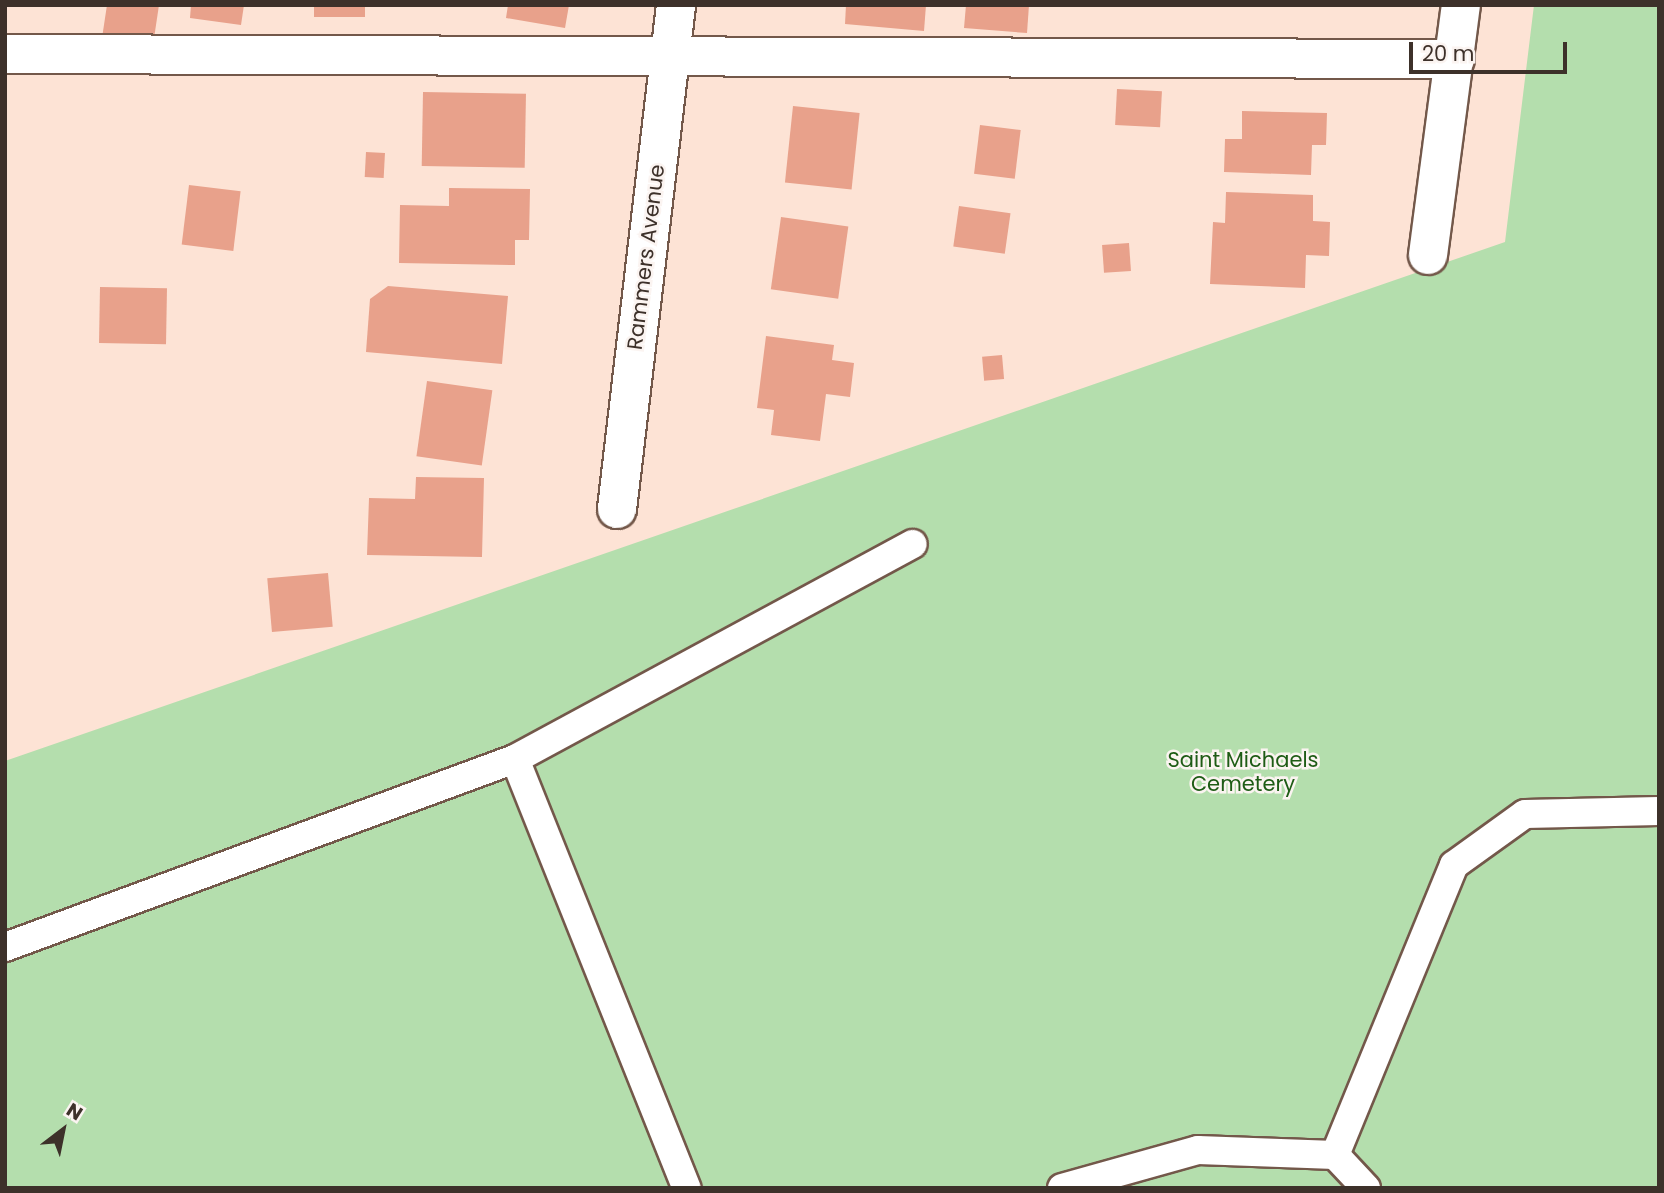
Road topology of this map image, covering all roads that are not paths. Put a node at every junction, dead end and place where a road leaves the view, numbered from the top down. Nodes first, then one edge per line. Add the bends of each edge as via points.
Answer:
1 (676, 5) edge
2 (1461, 5) edge
3 (5, 54) edge
4 (670, 58) junction
5 (1455, 59) junction
6 (1428, 255) dead end
7 (617, 509) dead end
8 (913, 544) dead end
9 (515, 759) junction
10 (1659, 811) edge
11 (5, 947) edge
12 (1335, 1155) junction
13 (687, 1188) edge
14 (1062, 1188) edge
15 (1366, 1188) edge

1 - 4 street, Rammers Avenue
2 - 5 street
3 - 4 street
4 - 5 street
4 - 7 street, Rammers Avenue
5 - 6 street
8 - 9 lane
9 - 11 lane
9 - 13 lane
10 - 12 lane via 1525,814 1454,865
12 - 14 lane via 1198,1150
12 - 15 lane

